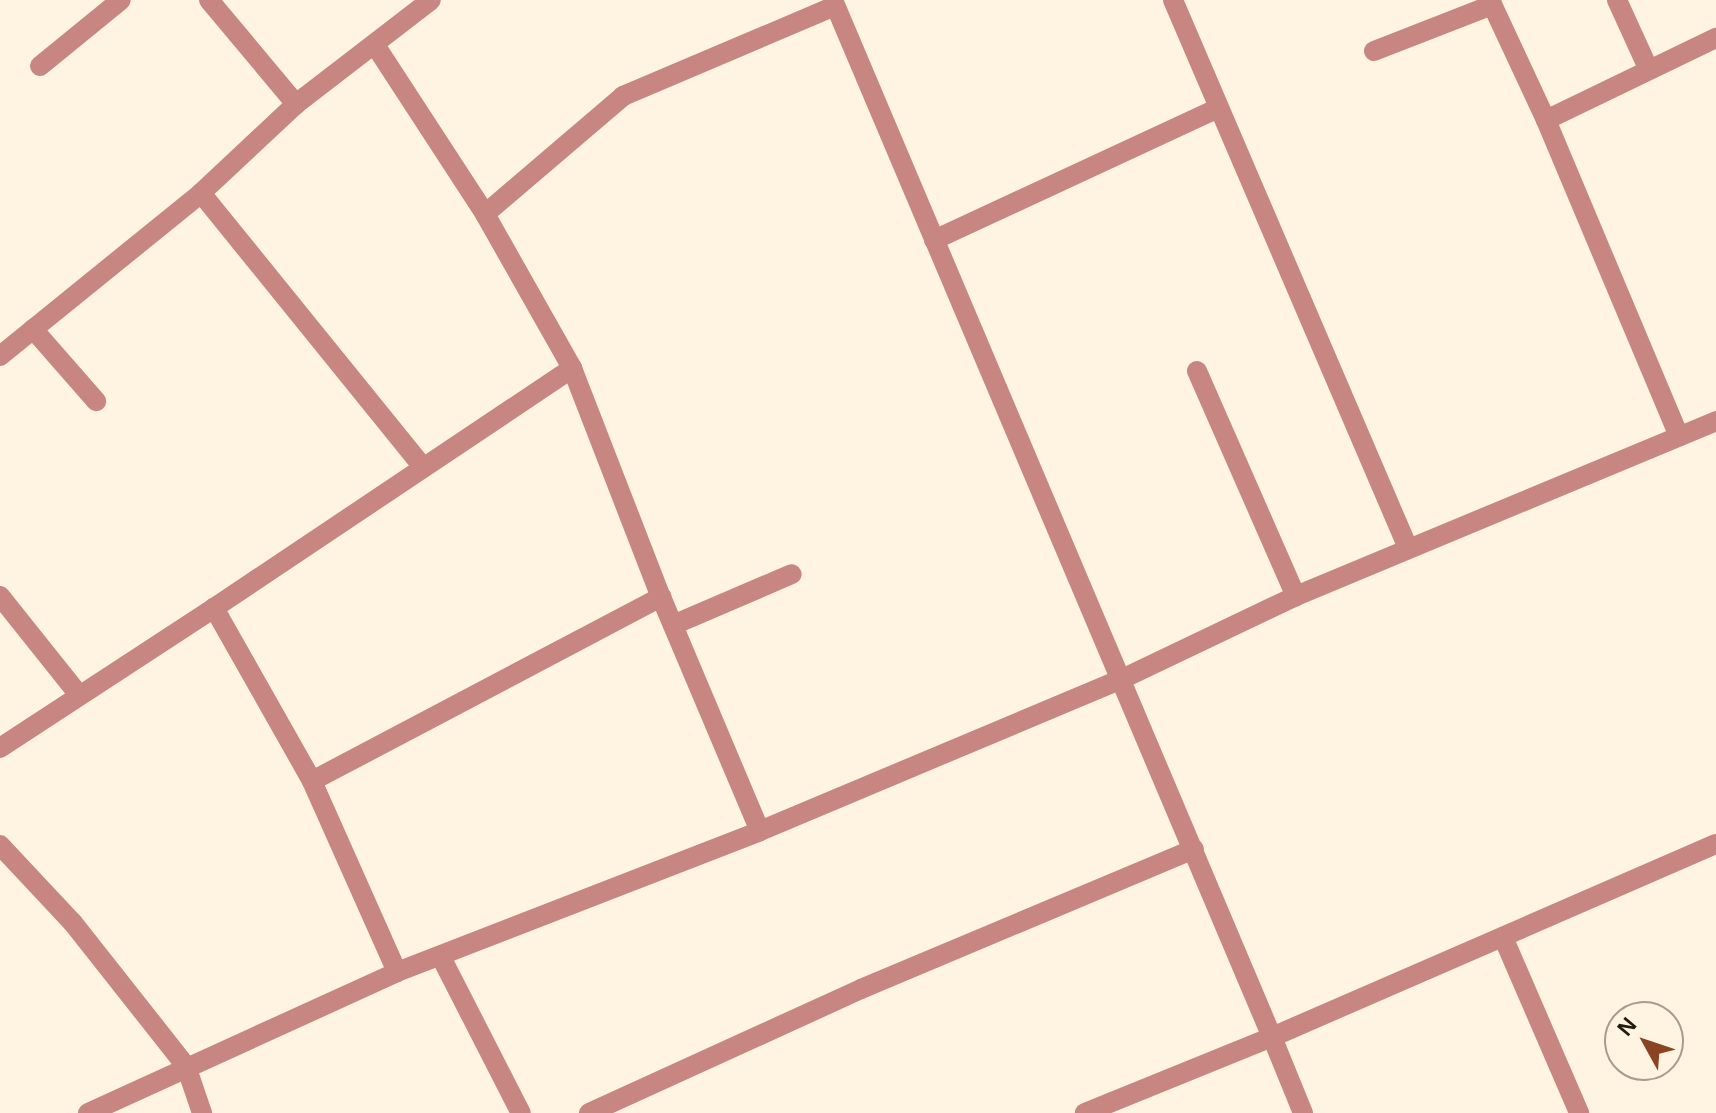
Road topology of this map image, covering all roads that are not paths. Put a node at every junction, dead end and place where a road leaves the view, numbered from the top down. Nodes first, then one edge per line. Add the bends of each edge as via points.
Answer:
1 (121, 0) edge
2 (209, 0) edge
3 (431, 0) edge
4 (1173, 0) edge
5 (1617, 0) edge
6 (1491, 2) edge
7 (834, 3) edge
8 (1716, 38) edge
9 (375, 45) junction
10 (1374, 51) dead end
11 (40, 66) dead end
12 (1648, 68) junction
13 (296, 104) junction
14 (1218, 108) junction
15 (1546, 120) junction
16 (201, 193) junction
17 (485, 214) junction
18 (934, 240) junction
19 (33, 329) junction
20 (0, 356) edge
21 (572, 368) junction
22 (1197, 371) dead end
23 (96, 401) dead end
24 (1716, 421) edge
25 (1679, 436) junction
26 (422, 466) junction
27 (1408, 548) junction
28 (792, 574) dead end
29 (0, 596) edge
30 (1296, 596) junction
31 (661, 597) junction
32 (214, 608) junction
33 (673, 625) junction
34 (1122, 679) junction
35 (79, 695) junction
36 (0, 748) edge
37 (312, 781) junction
38 (760, 831) junction
39 (1716, 844) edge
40 (0, 845) edge
41 (1194, 849) junction
42 (1503, 937) junction
43 (441, 957) junction
44 (397, 972) junction
45 (1272, 1037) junction
46 (186, 1066) junction
47 (88, 1113) edge
48 (202, 1113) edge
49 (521, 1113) edge
50 (589, 1113) edge
51 (1085, 1113) edge
52 (1303, 1113) edge
53 (1579, 1113) edge

1 - 11 street
2 - 13 street
3 - 9 street
4 - 14 street
5 - 12 street
6 - 10 street
6 - 15 street
7 - 17 street via 623,96
7 - 18 street
8 - 12 street
9 - 13 street
9 - 17 street
12 - 15 street
13 - 16 street
14 - 18 street
14 - 27 street
15 - 25 street
16 - 19 street
16 - 26 street
17 - 21 street
18 - 34 street
19 - 20 street
19 - 23 street
21 - 26 street
21 - 31 street
22 - 30 street
24 - 25 street
25 - 27 street
26 - 32 street
27 - 30 street
28 - 33 street
29 - 35 street
30 - 34 street
31 - 33 street
31 - 37 street
32 - 35 street
32 - 37 street
33 - 38 street
34 - 38 street
34 - 41 street
35 - 36 street
37 - 44 street
38 - 43 street
39 - 42 street
40 - 46 street via 73,923
41 - 45 street
41 - 50 street via 861,989
42 - 45 street
42 - 53 street
43 - 44 street
43 - 49 street
44 - 46 street
45 - 51 street
45 - 52 street
46 - 47 street
46 - 48 street

